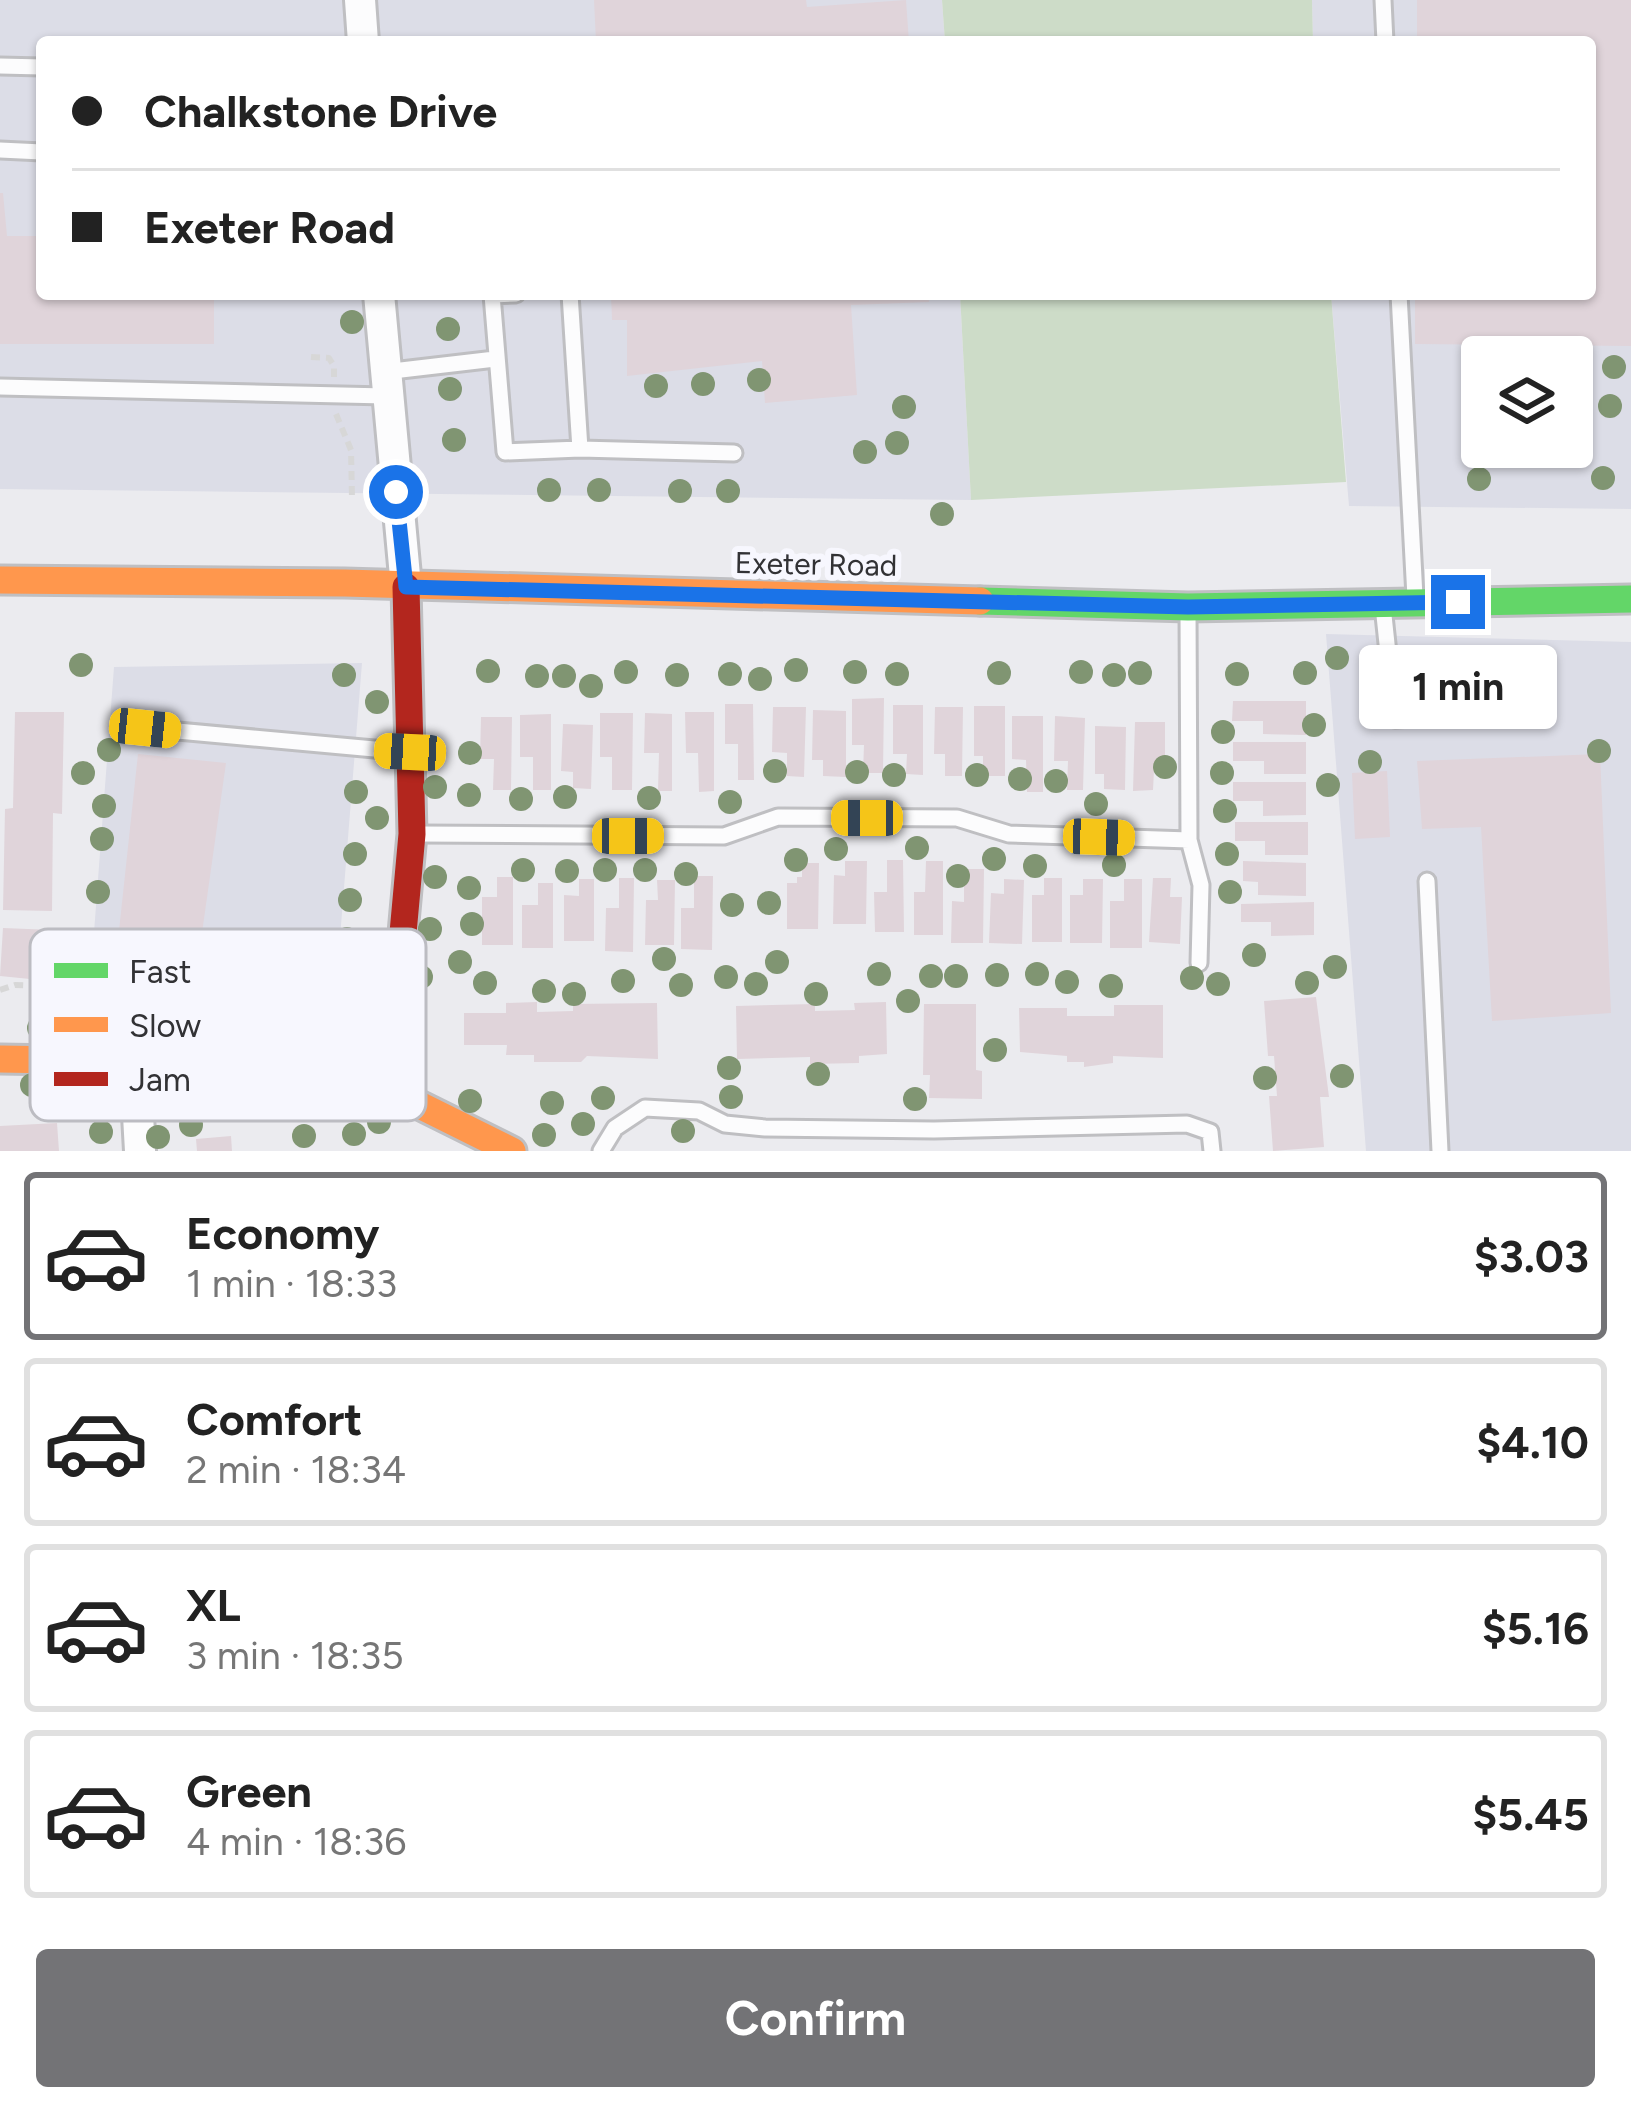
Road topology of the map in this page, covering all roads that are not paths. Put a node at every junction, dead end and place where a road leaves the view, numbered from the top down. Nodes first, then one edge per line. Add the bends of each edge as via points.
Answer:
1 (360, 0) edge
2 (1383, 0) edge
3 (363, 36) edge
4 (1385, 36) edge
5 (0, 66) edge
6 (36, 67) edge
7 (0, 150) edge
8 (36, 152) edge
9 (379, 300) edge
10 (492, 300) edge
11 (570, 300) edge
12 (1399, 300) edge
13 (495, 359) junction
14 (385, 384) junction
15 (0, 387) edge
16 (580, 449) junction
17 (734, 453) dead end
18 (0, 580) edge
19 (406, 587) junction
20 (1631, 599) edge
21 (1383, 603) junction
22 (1415, 603) junction
23 (1188, 607) junction
24 (1541, 711) dead end
25 (145, 728) dead end
26 (410, 752) junction
27 (412, 834) junction
28 (1190, 840) junction
29 (1426, 881) dead end
30 (403, 929) edge
31 (1199, 963) dead end
32 (0, 1059) edge
33 (30, 1059) edge
34 (426, 1108) edge
35 (139, 1121) edge
36 (140, 1151) edge
37 (512, 1151) edge
38 (601, 1151) edge
39 (1212, 1151) edge
40 (1440, 1151) edge

1 - 3 street
2 - 4 lane
5 - 6 lane
7 - 8 lane
9 - 14 street
10 - 13 lane
11 - 16 lane
12 - 22 lane
13 - 14 lane
13 - 16 lane via 505,452
14 - 15 lane
14 - 19 street
16 - 17 lane
18 - 19 main road, Exeter Road
19 - 23 main road, Exeter Road
19 - 26 main road
20 - 22 main road, Exeter Road
21 - 22 main road, Exeter Road
21 - 23 main road, Exeter Road
21 - 24 lane via 1395,719
23 - 28 lane
25 - 26 lane
26 - 27 main road
27 - 28 lane via 724,836 778,817 957,818 1009,834
27 - 30 main road
28 - 31 lane via 1201,885
29 - 40 lane
32 - 33 main road
34 - 37 main road
35 - 36 street
38 - 39 lane via 615,1128 645,1108 765,1128 1187,1124 1210,1132

